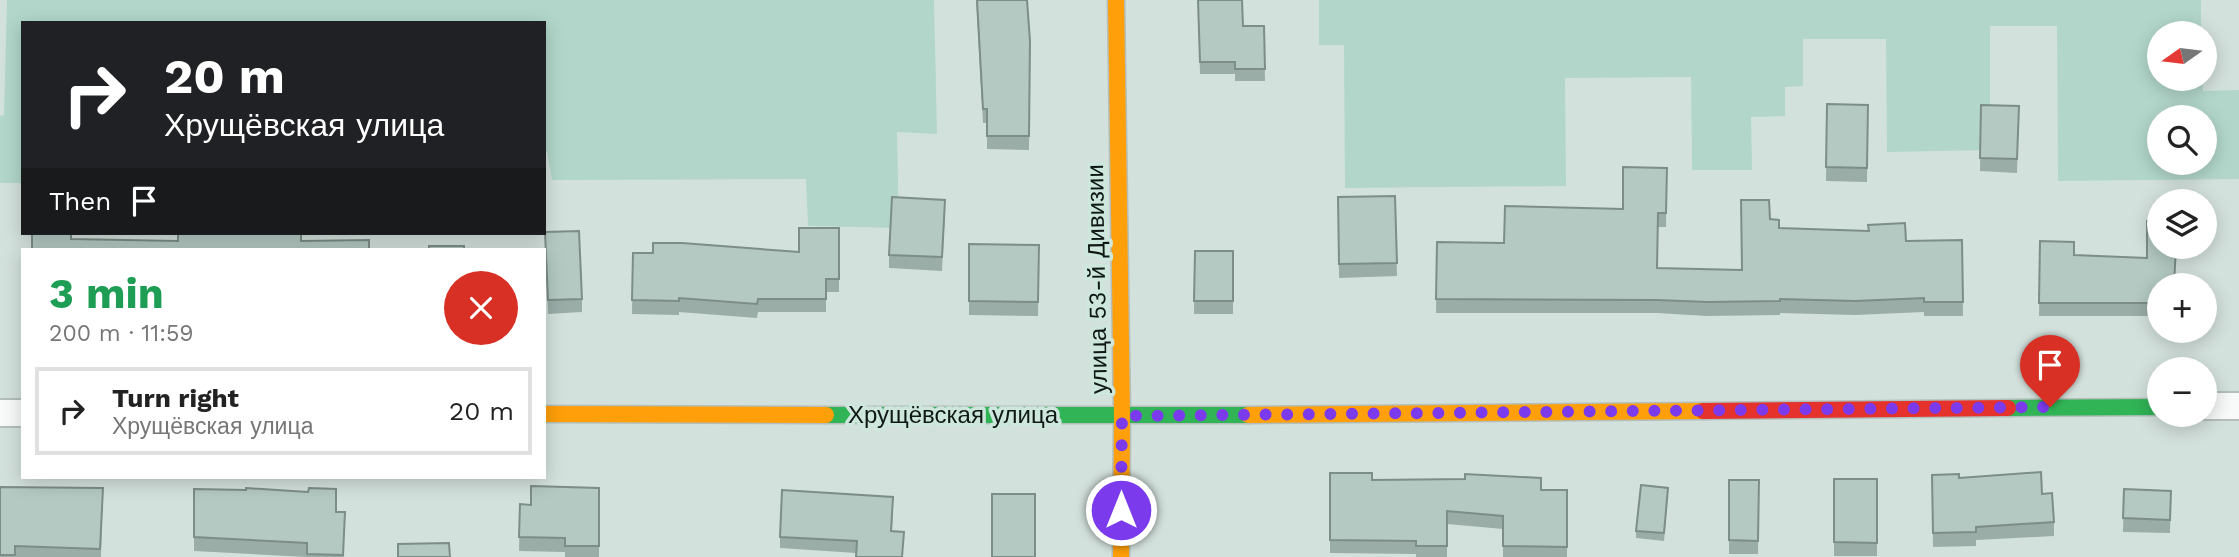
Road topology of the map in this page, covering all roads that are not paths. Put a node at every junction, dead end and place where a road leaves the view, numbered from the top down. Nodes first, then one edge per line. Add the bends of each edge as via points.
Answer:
1 (1116, 0) edge
2 (2217, 406) edge
3 (2239, 406) edge
4 (2147, 407) edge
5 (0, 413) edge
6 (21, 413) edge
7 (546, 414) edge
8 (1122, 416) junction
9 (1121, 557) edge

1 - 8 street, улица 53-й Дивизии
2 - 3 street
4 - 8 street, Хрущёвская улица
5 - 6 street
7 - 8 street, Хрущёвская улица
8 - 9 street, улица 53-й Дивизии

